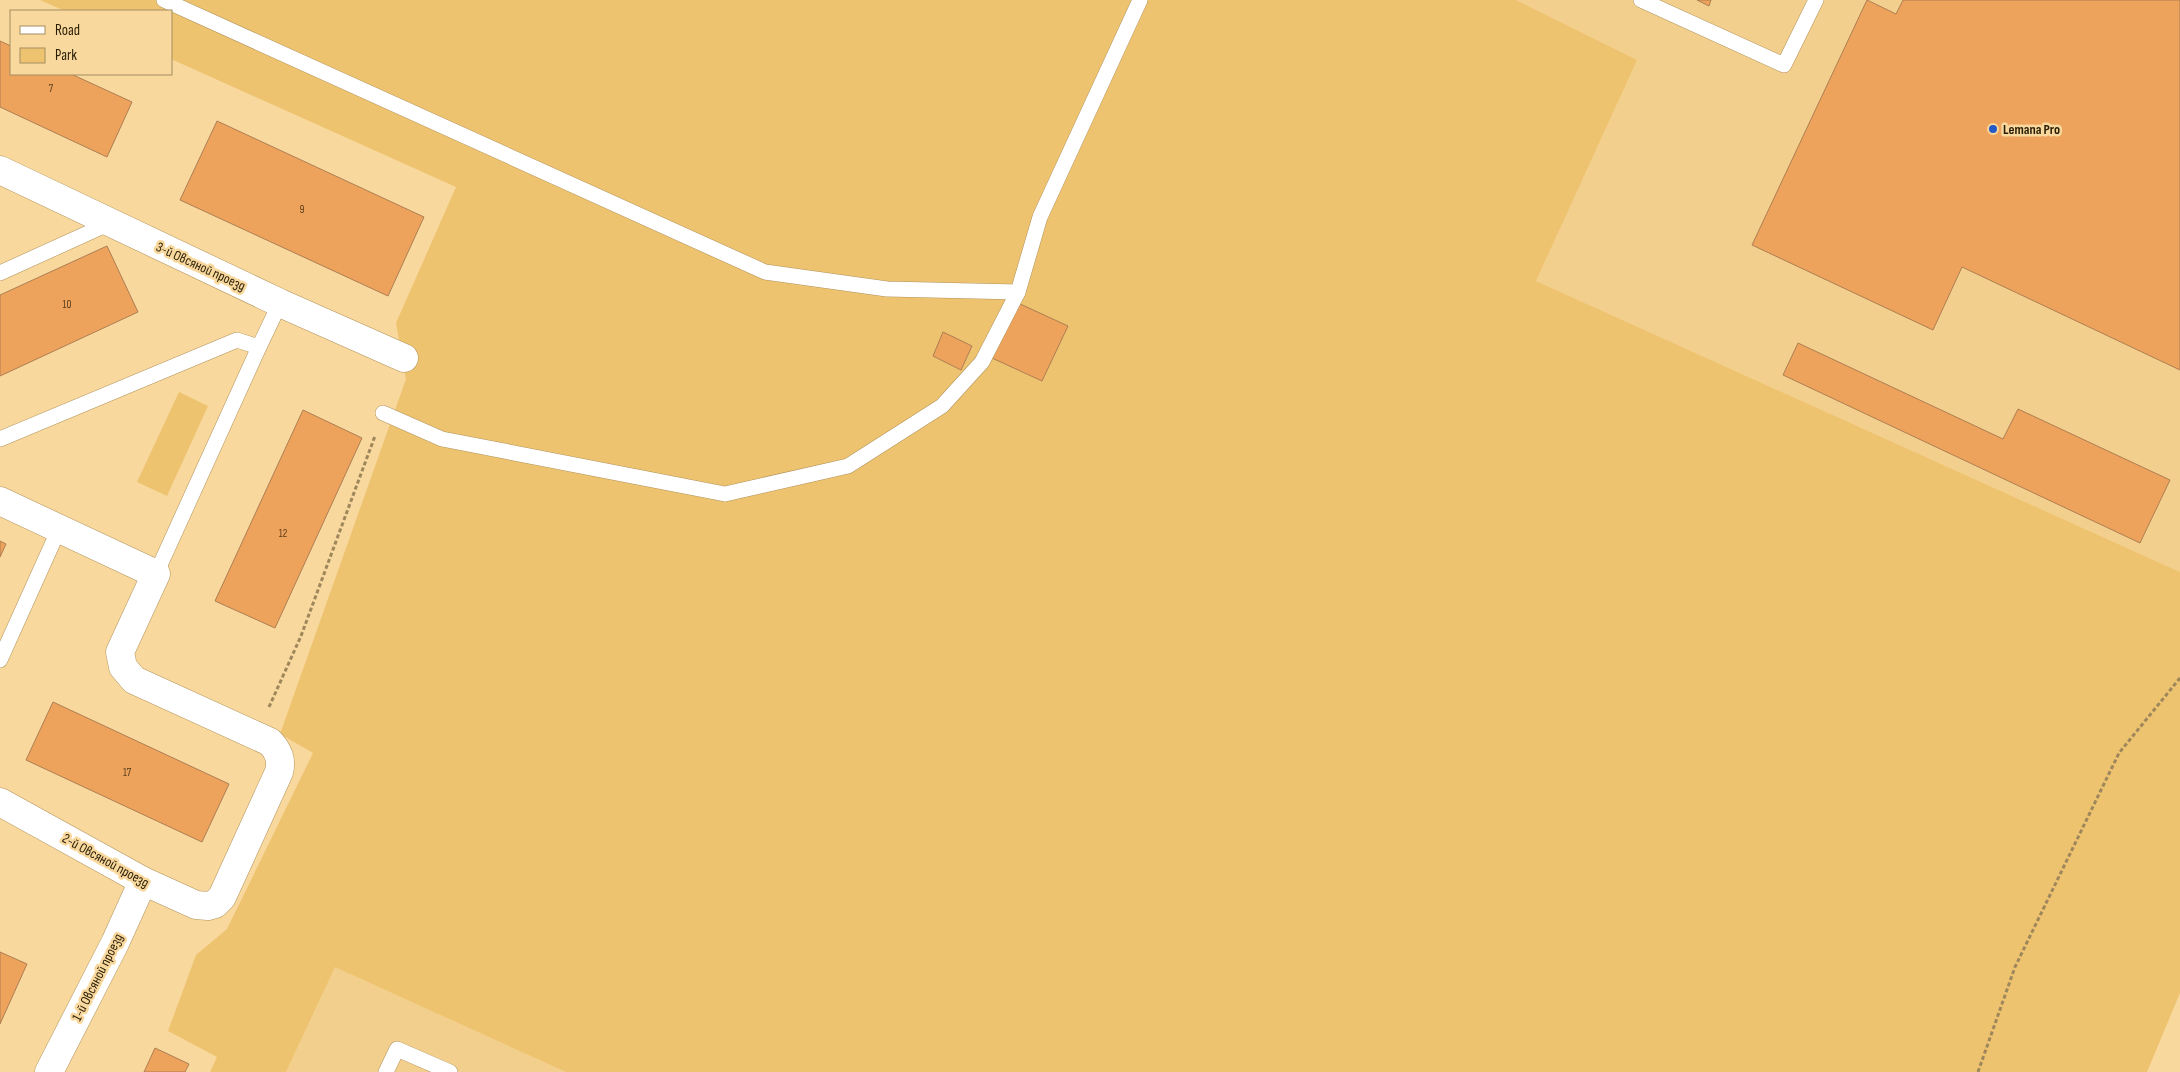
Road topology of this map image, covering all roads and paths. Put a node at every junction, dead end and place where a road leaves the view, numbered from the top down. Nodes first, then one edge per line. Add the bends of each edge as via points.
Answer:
1 (164, 0) edge
2 (1140, 0) edge
3 (1641, 0) edge
4 (1816, 0) edge
5 (0, 170) edge
6 (110, 223) junction
7 (0, 273) edge
8 (1018, 292) junction
9 (280, 303) junction
10 (259, 347) junction
11 (404, 358) dead end
12 (383, 413) joint
13 (0, 439) edge
14 (0, 501) edge
15 (59, 529) junction
16 (156, 574) junction
17 (0, 660) edge
18 (2180, 678) edge
19 (256, 736) junction
20 (0, 802) edge
21 (143, 882) junction
22 (49, 1072) edge
23 (386, 1072) edge
24 (450, 1072) edge
25 (1978, 1072) edge

1 - 8 lane via 765,272 887,289
2 - 8 lane via 1040,217
3 - 4 lane via 1784,66
5 - 6 street, 3-й Овсяной проезд
6 - 7 lane
6 - 9 street, 3-й Овсяной проезд
8 - 12 lane via 982,362 942,406 848,466 725,494 442,438
9 - 10 lane
9 - 11 street, 3-й Овсяной проезд
10 - 13 lane via 237,340
10 - 16 lane
12 - 19 path via 294,653
14 - 15 street
15 - 16 street
15 - 17 lane
16 - 19 street via 120,652 123,666 134,680
18 - 25 path via 2119,753 2015,967
19 - 21 street, 2-й Овсяной проезд via 270,742 281,763 222,898 208,906 196,905
20 - 21 street, 2-й Овсяной проезд
21 - 22 street, 1-й Овсяной проезд
23 - 24 lane via 397,1049

